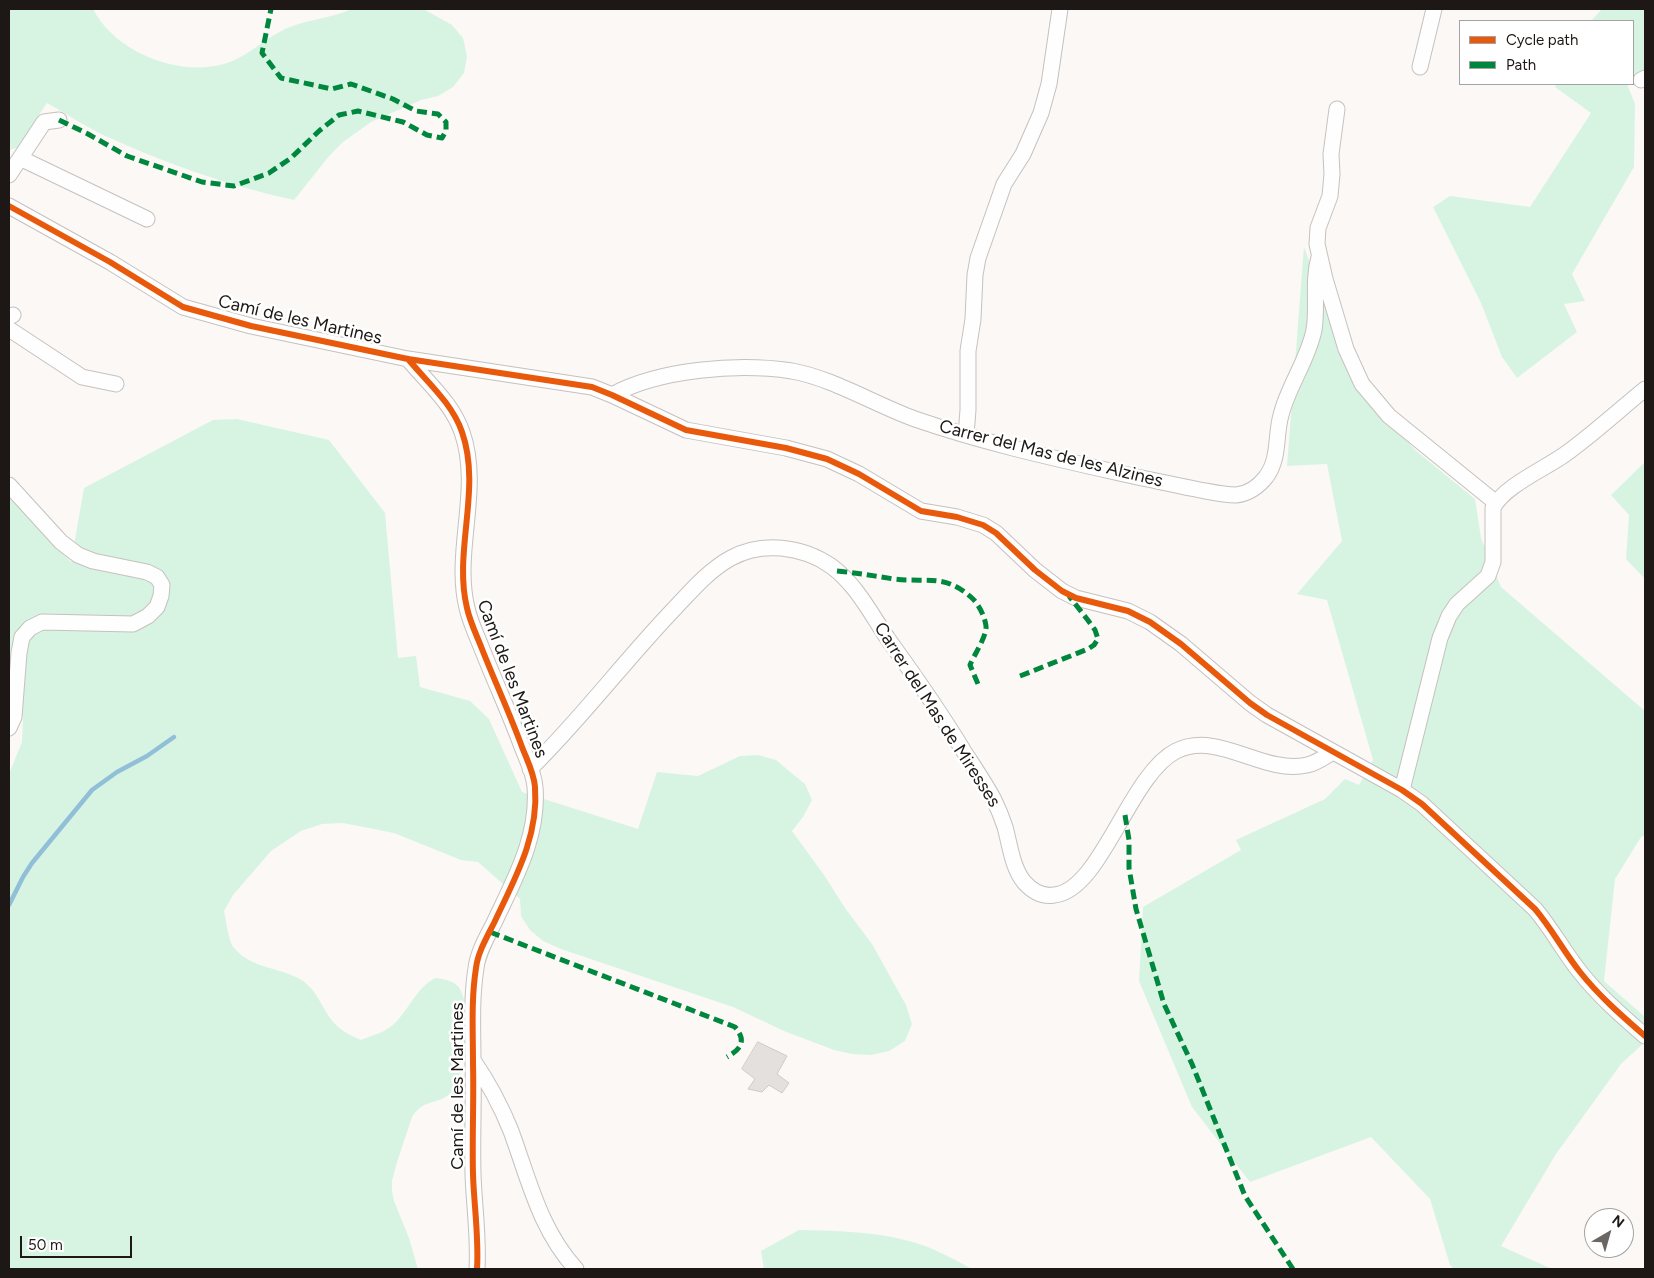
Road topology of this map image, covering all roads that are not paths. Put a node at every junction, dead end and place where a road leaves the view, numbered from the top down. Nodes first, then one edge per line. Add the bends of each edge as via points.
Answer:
1 (1060, 9) edge
2 (1434, 9) edge
3 (1420, 67) dead end
4 (1338, 109) dead end
5 (58, 120) dead end
6 (20, 158) junction
7 (9, 174) edge
8 (9, 206) edge
9 (146, 219) dead end
10 (1320, 257) junction
11 (10, 321) edge
12 (408, 359) junction
13 (116, 384) dead end
14 (1645, 389) edge
15 (612, 394) junction
16 (966, 435) junction
17 (9, 485) edge
18 (1495, 502) junction
19 (9, 728) edge
20 (1333, 752) junction
21 (530, 769) junction
22 (1402, 790) junction
23 (1645, 1036) edge
24 (474, 1060) junction
25 (477, 1269) edge
26 (576, 1269) edge

1 - 16 street via 1049,84 1041,113 1023,154 1004,184 978,258 968,351
2 - 3 street
4 - 10 street via 1330,196 1318,228
5 - 6 street via 44,122
6 - 7 street
6 - 9 street
8 - 12 street, Camí de les Martines via 183,307 251,326
10 - 16 street, Carrer del Mas de les Alzines via 1316,272 1314,330 1281,413 1273,466 1258,486 1248,492 1238,495 1194,489
10 - 18 street via 1346,349 1362,384 1389,416
11 - 13 street via 82,377
12 - 15 street via 592,387
12 - 21 street, Camí de les Martines via 440,395 462,432 469,474 463,566 467,609
14 - 18 street via 1564,455
15 - 16 street, Carrer del Mas de les Alzines via 642,382 692,371 751,369 793,372 821,379 884,407
15 - 20 street via 686,430 786,448 827,459 921,511 983,525 1062,591 1082,600 1128,611 1150,622 1197,656 1250,703
17 - 19 street via 61,542 78,555 147,572 157,577 162,585 157,607 134,624 42,622 30,628 22,637 14,717
18 - 22 street via 1493,562 1488,576 1457,604 1440,638
20 - 21 street, Carrer del Mas de Miresses via 1303,766 1266,762 1204,745 1175,752 1146,778 1078,884 1062,894 1042,895 1032,890 1018,873 994,800 977,772 847,580 833,567 796,549 767,548 742,552 715,567 638,647 578,720
20 - 22 street
21 - 24 street, Camí de les Martines via 535,796 530,841 476,963 472,1012
22 - 23 street via 1422,804 1535,910 1579,971 1620,1015
24 - 25 street, Camí de les Martines via 473,1173
24 - 26 street via 511,1131 542,1218 558,1247

